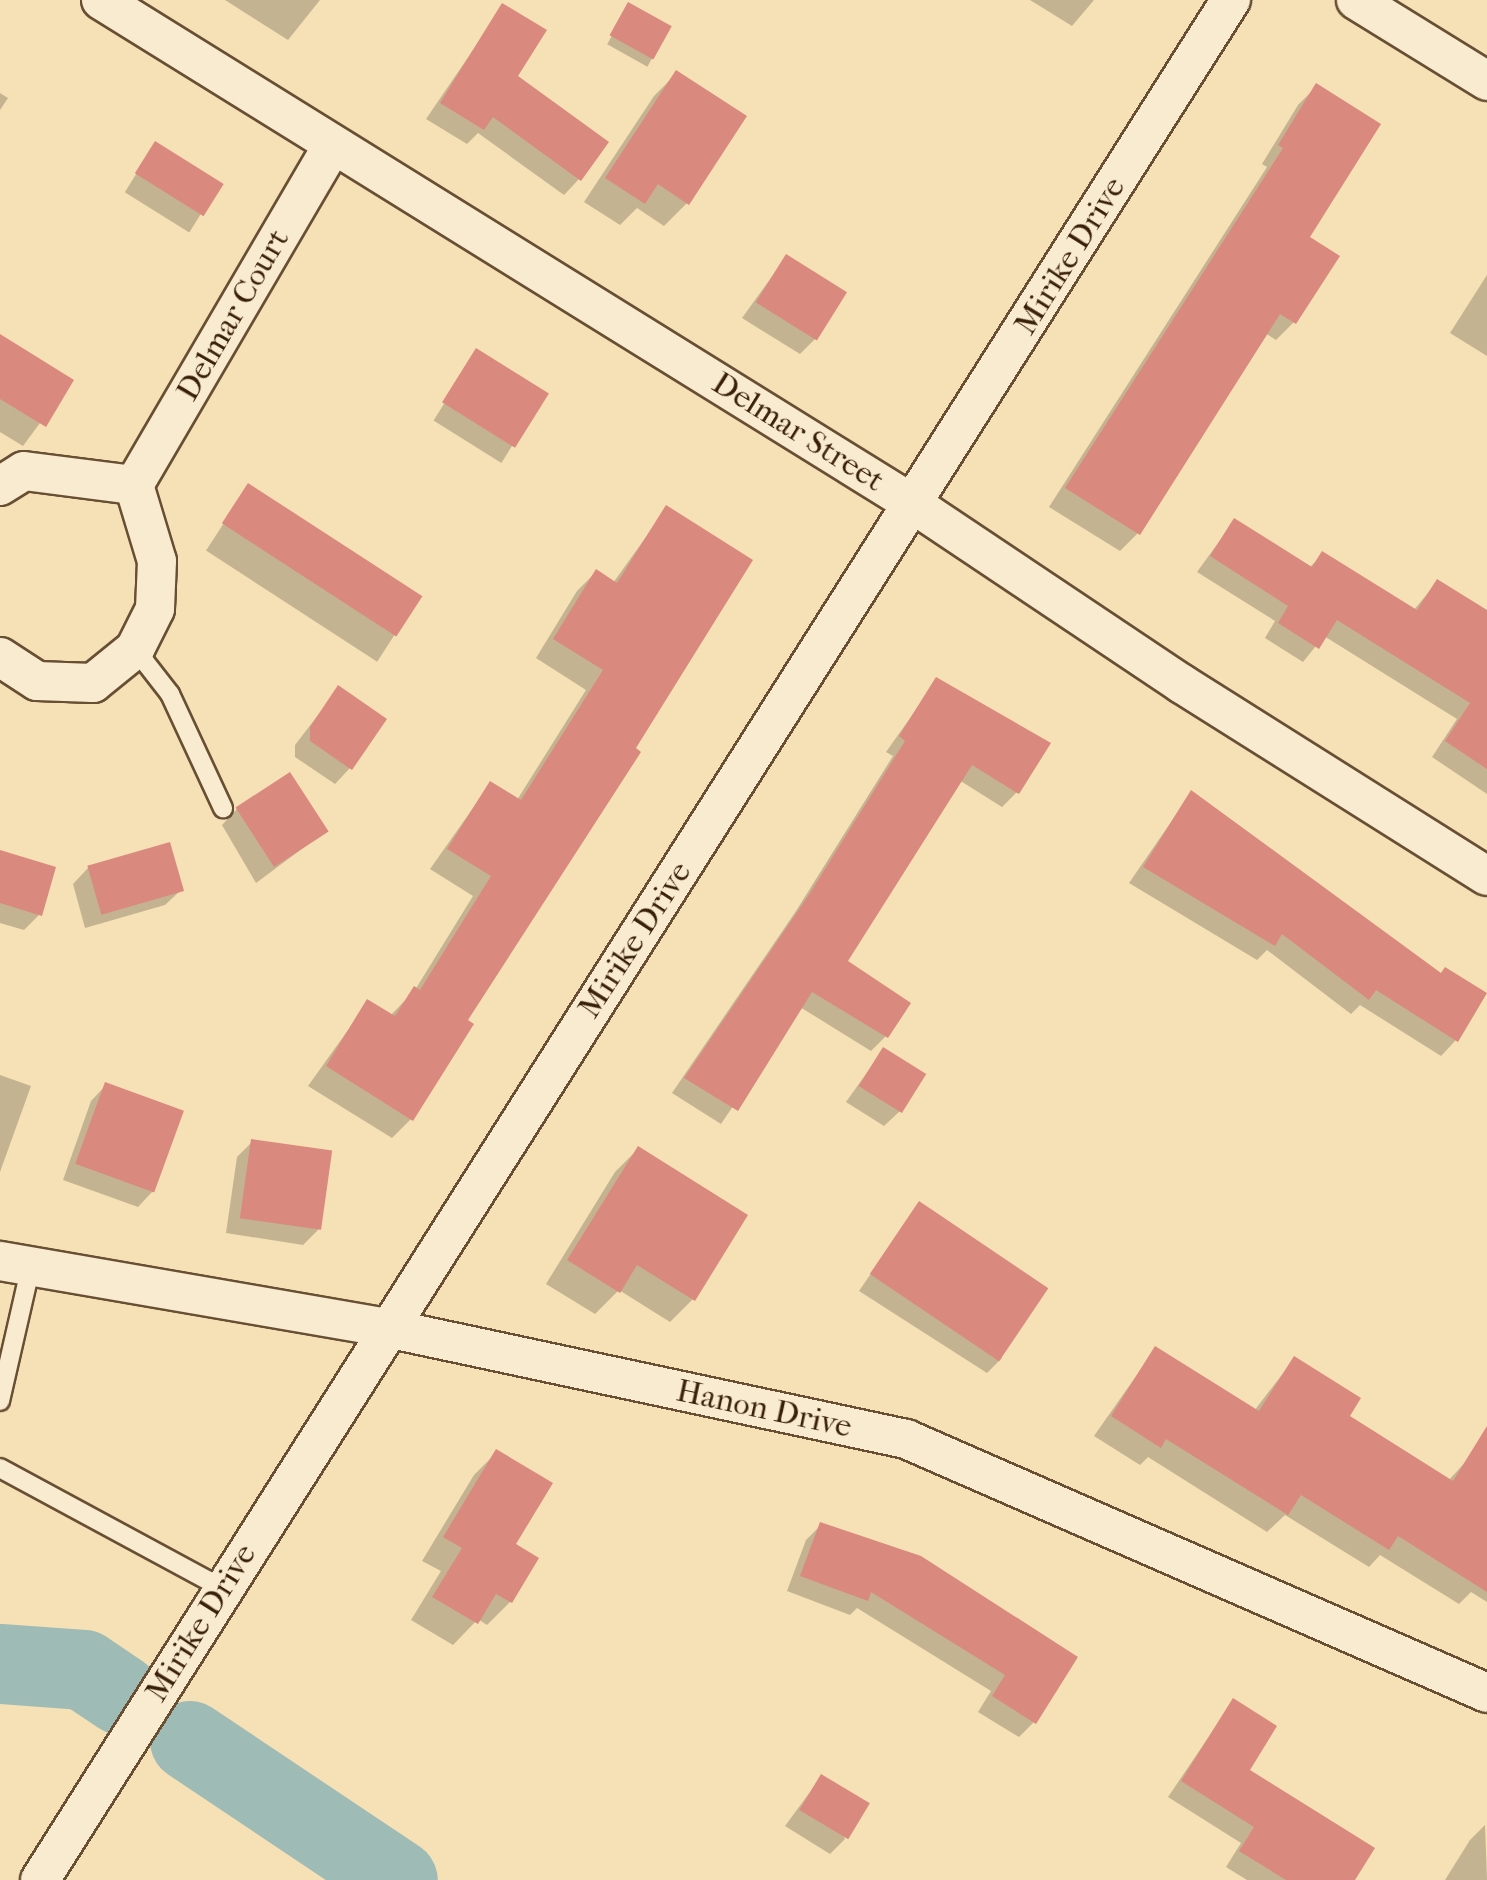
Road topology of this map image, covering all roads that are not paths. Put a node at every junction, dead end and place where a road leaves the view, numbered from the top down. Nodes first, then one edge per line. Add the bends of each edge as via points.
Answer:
1 (101, 0) edge
2 (1231, 0) edge
3 (1356, 0) edge
4 (1487, 82) edge
5 (333, 144) junction
6 (134, 485) junction
7 (0, 486) edge
8 (913, 504) junction
9 (135, 648) junction
10 (0, 657) edge
11 (223, 808) dead end
12 (1487, 876) edge
13 (15, 1263) edge
14 (387, 1328) junction
15 (0, 1400) edge
16 (0, 1468) edge
17 (222, 1588) junction
18 (1487, 1692) edge
19 (40, 1880) edge

1 - 5 street, Delmar Street
2 - 8 street, Mirike Drive
3 - 4 street
5 - 6 street, Delmar Court
5 - 8 street, Delmar Street
6 - 7 street via 24,471
6 - 9 street via 156,561 155,609
8 - 12 street, Delmar Street
8 - 14 street, Mirike Drive
9 - 10 street via 93,683 68,686 38,682
9 - 11 lane via 170,694
13 - 14 street, Hanon Drive
13 - 15 lane
14 - 17 street, Mirike Drive
14 - 18 street, Hanon Drive via 906,1439
16 - 17 lane
17 - 19 street, Mirike Drive

